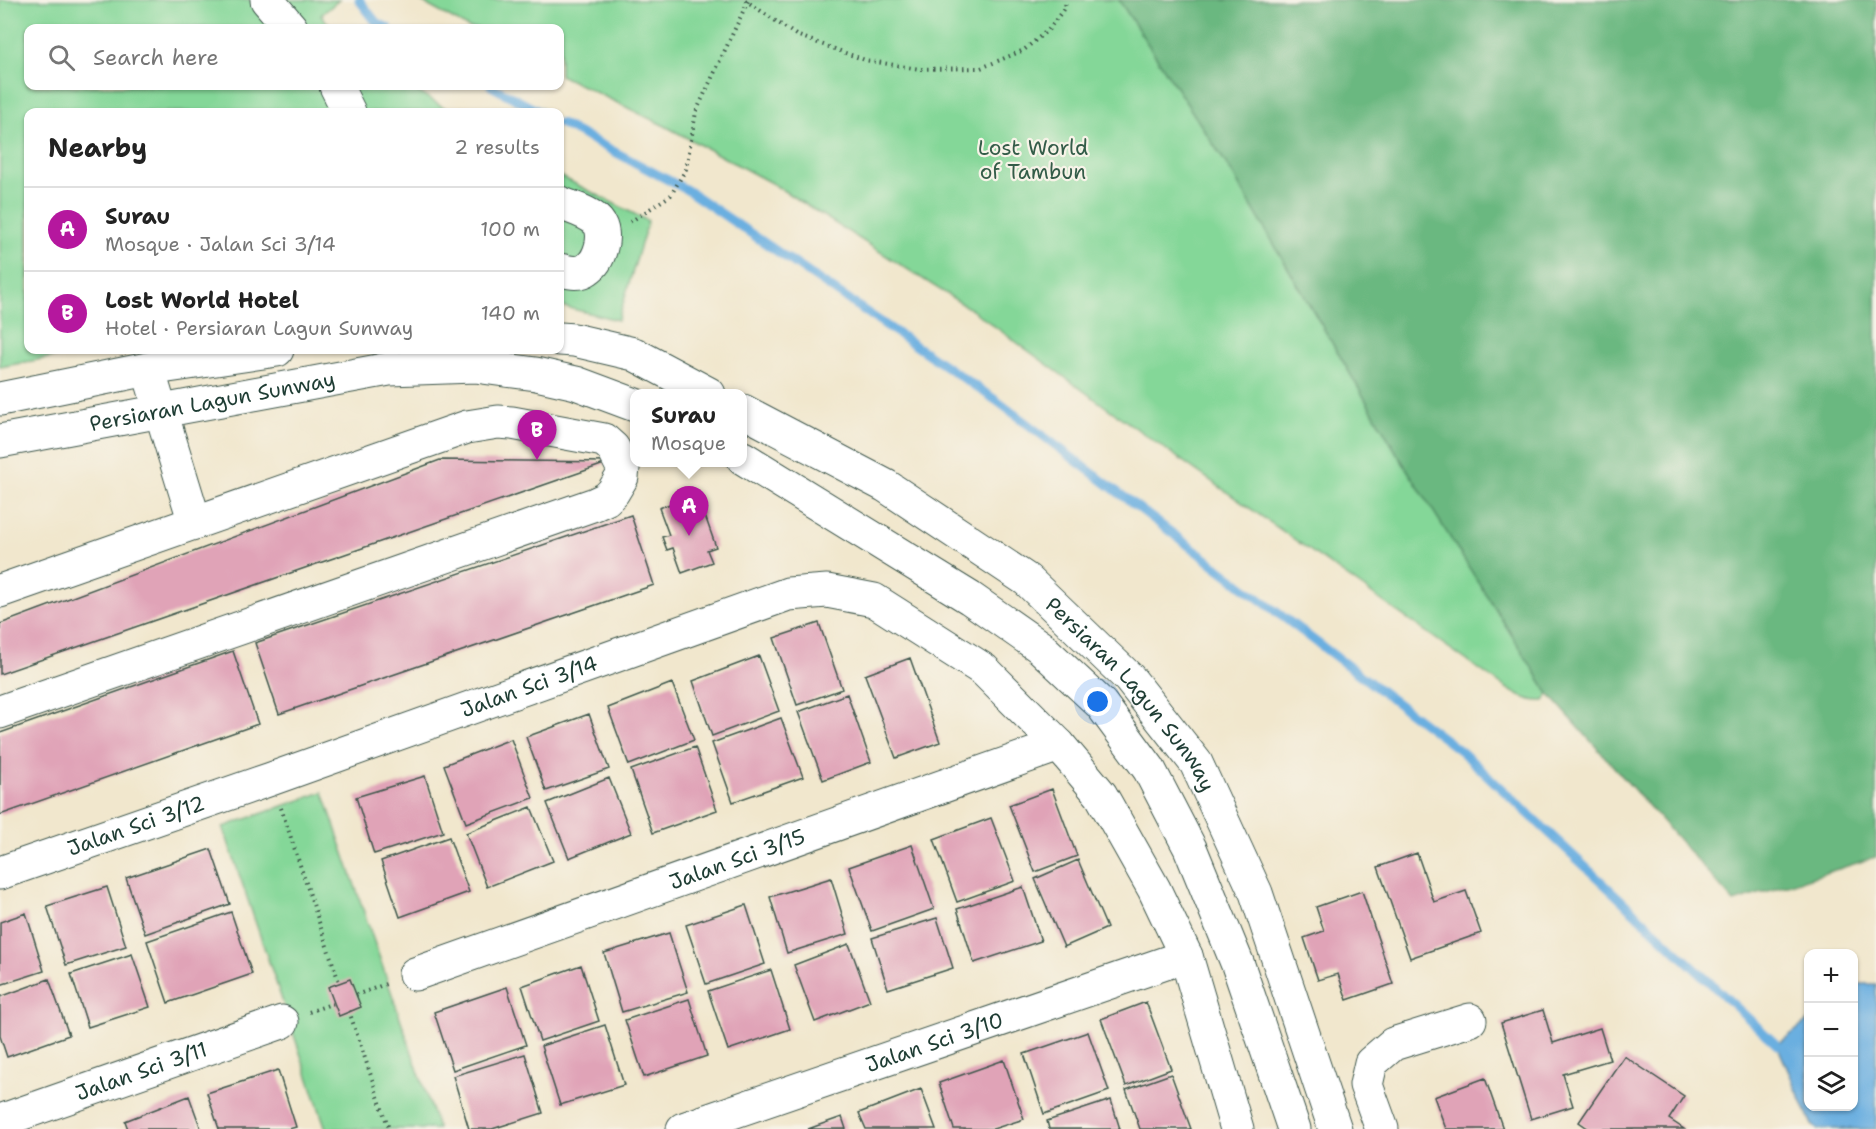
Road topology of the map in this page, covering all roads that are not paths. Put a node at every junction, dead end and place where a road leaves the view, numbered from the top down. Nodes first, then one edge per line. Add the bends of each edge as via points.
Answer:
1 (267, 0) edge
2 (288, 24) edge
3 (338, 90) edge
4 (347, 108) edge
5 (564, 205) edge
6 (564, 270) edge
7 (564, 339) edge
8 (251, 354) edge
9 (399, 359) edge
10 (148, 369) junction
11 (701, 389) edge
12 (0, 399) edge
13 (630, 403) edge
14 (161, 412) junction
15 (747, 413) edge
16 (0, 441) edge
17 (747, 460) edge
18 (195, 523) junction
19 (0, 591) edge
20 (0, 712) edge
21 (1059, 745) junction
22 (271, 779) joint
23 (0, 873) edge
24 (1186, 957) junction
25 (415, 974) dead end
26 (1470, 1020) dead end
27 (282, 1022) dead end
28 (0, 1121) edge
29 (683, 1129) edge
30 (1237, 1129) edge
31 (1294, 1129) edge
32 (1335, 1129) edge
33 (1382, 1129) edge

1 - 2 street
3 - 4 street
5 - 6 street via 596,220 603,235 596,258 587,270
7 - 11 street via 634,354
8 - 10 street, Persiaran Lagun Sunway
9 - 13 street, Persiaran Lagun Sunway via 536,374 576,383
9 - 14 street, Persiaran Lagun Sunway
10 - 12 street, Persiaran Lagun Sunway
10 - 14 street
14 - 16 street, Persiaran Lagun Sunway
14 - 18 street
15 - 32 street, Persiaran Lagun Sunway via 886,486 1027,580 1129,678 1196,763 1256,892
17 - 31 street, Persiaran Lagun Sunway via 970,597 1040,647 1101,704 1149,769 1190,848 1238,965
18 - 19 street
18 - 20 street via 466,427 498,422 604,440 623,468 613,492 595,504
21 - 22 street, Jalan Sci 3/14 via 984,670 874,600 827,591 788,594
21 - 24 street, Jalan Sci 3/14 via 1101,795 1154,889
21 - 25 street, Jalan Sci 3/15
22 - 23 street, Jalan Sci 3/12
24 - 29 street, Jalan Sci 3/10
24 - 30 street, Jalan Sci 3/14
26 - 33 street via 1393,1044 1371,1063 1366,1085
27 - 28 street, Jalan Sci 3/11

